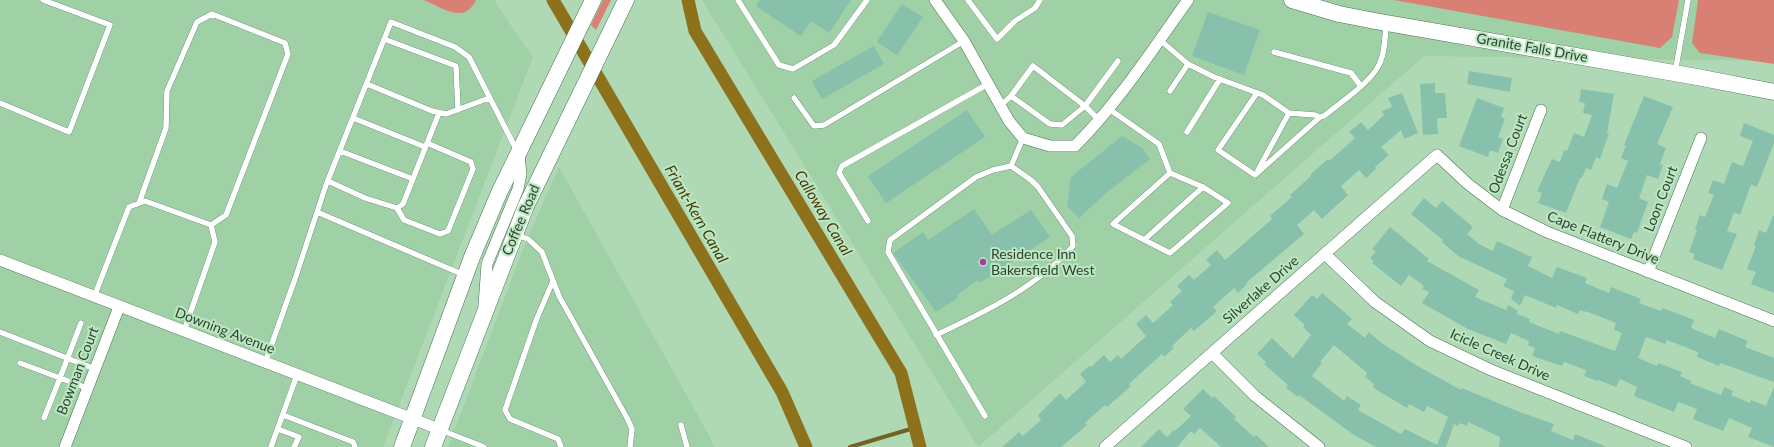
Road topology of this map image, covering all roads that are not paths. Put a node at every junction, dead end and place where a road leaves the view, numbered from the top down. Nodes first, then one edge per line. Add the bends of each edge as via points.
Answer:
1 (43, 0) edge
2 (626, 0) edge
3 (738, 0) edge
4 (867, 0) edge
5 (935, 0) edge
6 (968, 0) edge
7 (1040, 0) edge
8 (1188, 0) edge
9 (1292, 0) edge
10 (1688, 0) edge
11 (592, 3) edge
12 (1386, 23) junction
13 (384, 39) junction
14 (1160, 40) junction
15 (964, 41) junction
16 (1274, 52) dead end
17 (1118, 61) dead end
18 (1188, 64) junction
19 (1675, 73) junction
20 (1220, 79) junction
21 (367, 84) junction
22 (988, 84) junction
23 (1360, 85) junction
24 (1170, 92) dead end
25 (1774, 92) edge
26 (1257, 93) junction
27 (1011, 96) junction
28 (490, 98) junction
29 (794, 98) dead end
30 (0, 103) edge
31 (1000, 106) junction
32 (1084, 106) junction
33 (1109, 109) junction
34 (458, 110) junction
35 (1541, 110) dead end
36 (439, 113) junction
37 (1289, 113) junction
38 (1320, 117) junction
39 (353, 118) junction
40 (1099, 120) junction
41 (1187, 132) dead end
42 (1023, 138) junction
43 (1701, 138) dead end
44 (426, 145) junction
45 (340, 151) junction
46 (518, 155) junction
47 (1437, 155) joint
48 (1010, 166) junction
49 (1170, 173) junction
50 (1255, 175) junction
51 (413, 179) junction
52 (328, 181) junction
53 (1203, 187) junction
54 (139, 203) junction
55 (397, 208) junction
56 (1502, 210) junction
57 (317, 212) junction
58 (868, 221) dead end
59 (211, 225) junction
60 (514, 234) junction
61 (1144, 240) junction
62 (1325, 254) junction
63 (0, 260) edge
64 (1648, 272) junction
65 (465, 276) junction
66 (553, 281) junction
67 (94, 297) junction
68 (119, 307) junction
69 (484, 311) junction
70 (1774, 321) edge
71 (81, 323) dead end
72 (0, 332) edge
73 (184, 332) junction
74 (936, 335) junction
75 (1212, 353) junction
76 (68, 358) junction
77 (20, 363) dead end
78 (265, 363) junction
79 (95, 369) junction
80 (297, 375) junction
81 (60, 378) junction
82 (87, 388) junction
83 (283, 415) junction
84 (985, 416) dead end
85 (44, 418) dead end
86 (413, 419) junction
87 (681, 425) dead end
88 (278, 429) junction
89 (439, 429) junction
90 (65, 447) edge
91 (271, 447) edge
92 (294, 447) edge
93 (355, 447) edge
94 (402, 447) edge
95 (433, 447) edge
96 (484, 447) edge
97 (561, 447) edge
98 (630, 447) edge
99 (687, 447) edge
100 (1105, 447) edge
101 (1319, 447) edge
102 (1686, 447) edge

1 - 30 lane via 110,25 68,132
2 - 60 main road, Coffee Road
3 - 4 lane via 779,65 792,69 834,45
5 - 15 street
6 - 7 lane via 997,39 1015,21 1035,8
8 - 14 street
9 - 12 main road, Granite Falls Drive via 1339,14
10 - 19 lane
11 - 46 main road, Coffee Road
12 - 19 main road, Granite Falls Drive
12 - 23 lane via 1379,64 1372,75
13 - 21 lane
13 - 28 lane via 391,22 455,47 469,57
13 - 34 lane via 456,66
14 - 18 lane
14 - 33 street via 1132,82
15 - 22 street
15 - 29 lane via 824,125 814,126
16 - 23 lane via 1352,73
17 - 32 lane
18 - 20 lane
18 - 24 lane
19 - 25 main road, Granite Falls Drive
20 - 26 lane
20 - 41 lane
21 - 36 lane
21 - 39 lane
22 - 31 street
22 - 58 lane via 842,166 839,173
23 - 38 lane
26 - 37 lane via 1264,95
26 - 50 lane via 1218,150
27 - 31 lane
27 - 32 lane via 1050,124 1062,125
27 - 32 lane via 1033,66
28 - 34 lane
28 - 46 lane
31 - 42 street
32 - 40 lane
33 - 40 street
33 - 49 lane via 1159,144
34 - 36 lane via 446,114
35 - 56 street, Odessa Court
36 - 44 lane
37 - 38 lane
37 - 50 lane
38 - 50 lane
39 - 44 lane
39 - 45 lane
40 - 42 street via 1075,146 1050,146
42 - 48 lane
43 - 64 street, Loon Court
44 - 51 lane
44 - 55 lane via 471,162 473,169 448,231 440,234 404,220
45 - 51 lane
45 - 52 lane
46 - 65 main road, Coffee Road via 499,193
46 - 69 street via 521,174 518,188 487,264
47 - 56 street, Cape Flattery Drive via 1468,184
47 - 62 street, Silverlake Drive
48 - 74 lane via 976,177 890,240 888,252
48 - 74 lane via 1038,187 1072,236 1073,246 1058,263 1019,292
49 - 53 lane
49 - 61 lane via 1113,224
51 - 55 lane via 403,204
52 - 55 lane via 365,198
52 - 57 lane
53 - 61 lane
53 - 61 lane via 1228,203 1170,253
54 - 59 lane via 145,201
54 - 59 lane via 166,128 167,91 197,22 212,14 285,43 288,54 226,215
54 - 67 lane via 129,207
56 - 64 street, Cape Flattery Drive via 1547,232
57 - 65 lane
57 - 78 lane
59 - 73 lane via 215,242
60 - 66 lane via 528,239 542,252
60 - 69 main road, Coffee Road
62 - 75 street, Silverlake Drive
62 - 102 street, Icicle Creek Drive via 1375,302 1430,341 1491,370
63 - 67 street, Downing Avenue
64 - 70 street, Cape Flattery Drive
65 - 86 main road, Coffee Road
66 - 97 lane via 537,318 505,410 510,419 558,439
66 - 98 lane via 627,418 632,430
67 - 68 street, Downing Avenue
68 - 73 street, Downing Avenue
68 - 79 street, Bowman Court
69 - 89 main road, Coffee Road
71 - 76 lane
72 - 76 lane
73 - 78 street, Downing Avenue
74 - 84 lane
75 - 100 street, Silverlake Drive
75 - 101 street via 1255,396
76 - 79 lane
76 - 81 lane
77 - 81 lane
78 - 80 street, Downing Avenue
79 - 82 street, Bowman Court
80 - 83 lane
80 - 86 street, Downing Avenue
81 - 82 lane
81 - 85 lane
82 - 90 street, Bowman Court
83 - 88 lane
83 - 93 lane via 353,442
86 - 89 street, Downing Avenue
86 - 94 main road, Coffee Road
87 - 99 lane
88 - 91 lane
88 - 92 lane via 299,437
89 - 95 main road, Coffee Road
89 - 96 lane

